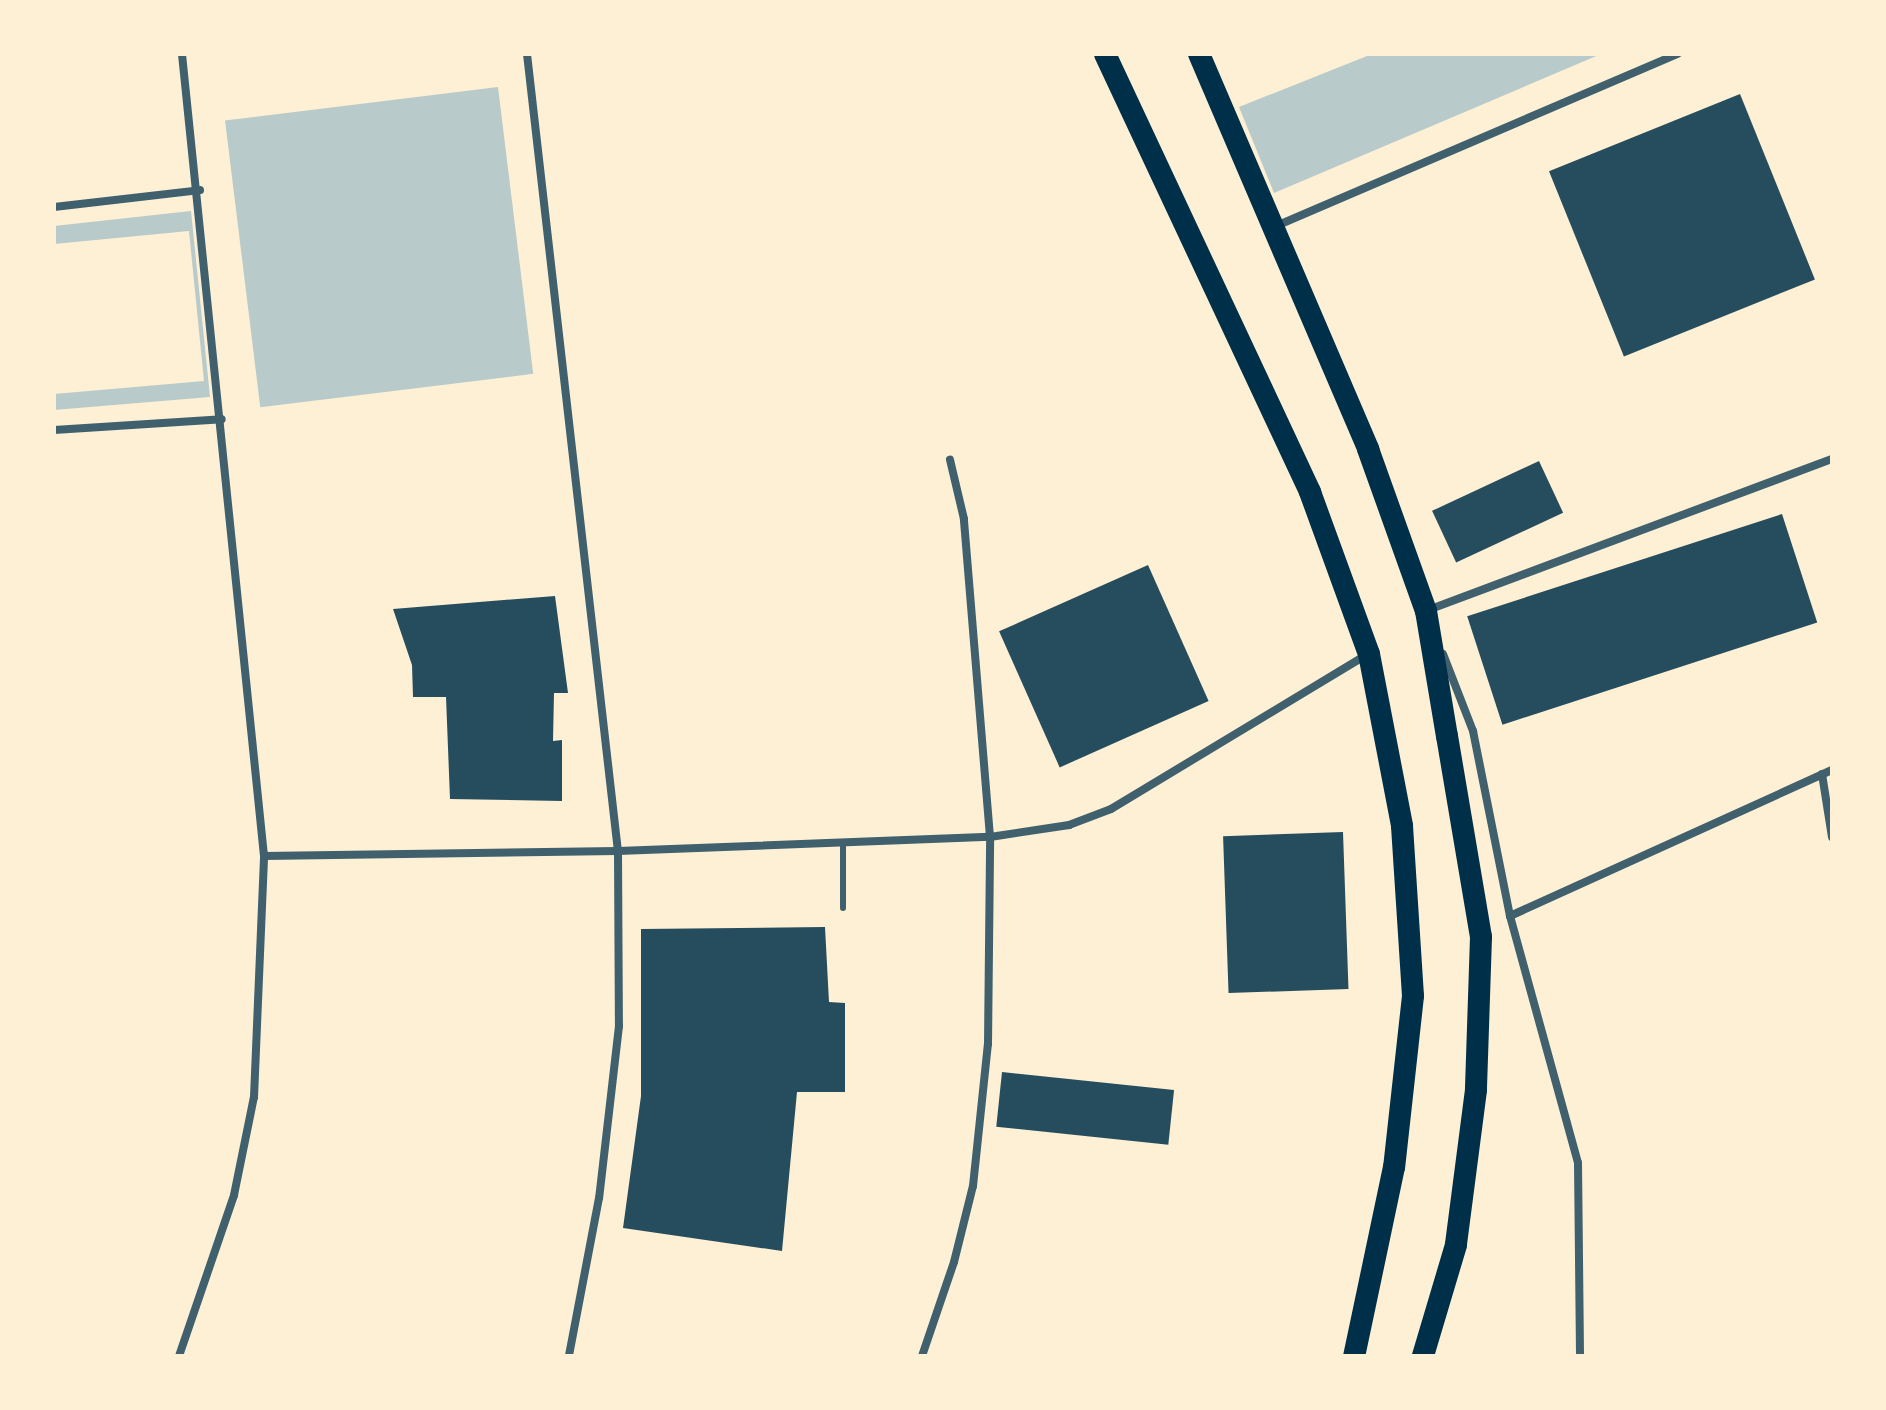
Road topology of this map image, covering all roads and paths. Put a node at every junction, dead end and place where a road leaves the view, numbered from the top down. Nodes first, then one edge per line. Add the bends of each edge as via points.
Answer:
1 (182, 54) edge
2 (527, 54) edge
3 (1105, 54) edge
4 (1199, 54) edge
5 (1678, 54) edge
6 (200, 190) junction
7 (54, 207) edge
8 (1276, 226) junction
9 (222, 419) junction
10 (54, 430) edge
11 (1832, 459) edge
12 (950, 460) dead end
13 (1426, 611) junction
14 (1369, 654) junction
15 (1832, 770) edge
16 (1822, 774) junction
17 (990, 837) junction
18 (1832, 837) edge
19 (843, 842) junction
20 (618, 851) junction
21 (264, 856) junction
22 (843, 908) dead end
23 (1510, 916) junction
24 (179, 1356) edge
25 (569, 1356) edge
26 (922, 1356) edge
27 (1354, 1356) edge
28 (1423, 1356) edge
29 (1580, 1356) edge

1 - 6 street
2 - 20 street
3 - 14 highway via 1310,492
4 - 8 highway
5 - 8 street
6 - 7 street
6 - 9 street
8 - 13 highway via 1368,449
9 - 10 street
9 - 21 street
11 - 13 street
12 - 17 street via 964,519
13 - 23 street via 1473,731
13 - 28 highway via 1481,937 1476,1090 1456,1245
14 - 17 street via 1111,809 1069,825
14 - 27 highway via 1402,826 1413,996 1394,1167
15 - 16 street
16 - 18 street
16 - 23 street
17 - 19 street
17 - 26 street via 988,1044 973,1186
19 - 20 street
19 - 22 lane
20 - 21 street
20 - 25 street via 619,1026 599,1198
21 - 24 street via 254,1097 234,1195
23 - 29 street via 1578,1163

